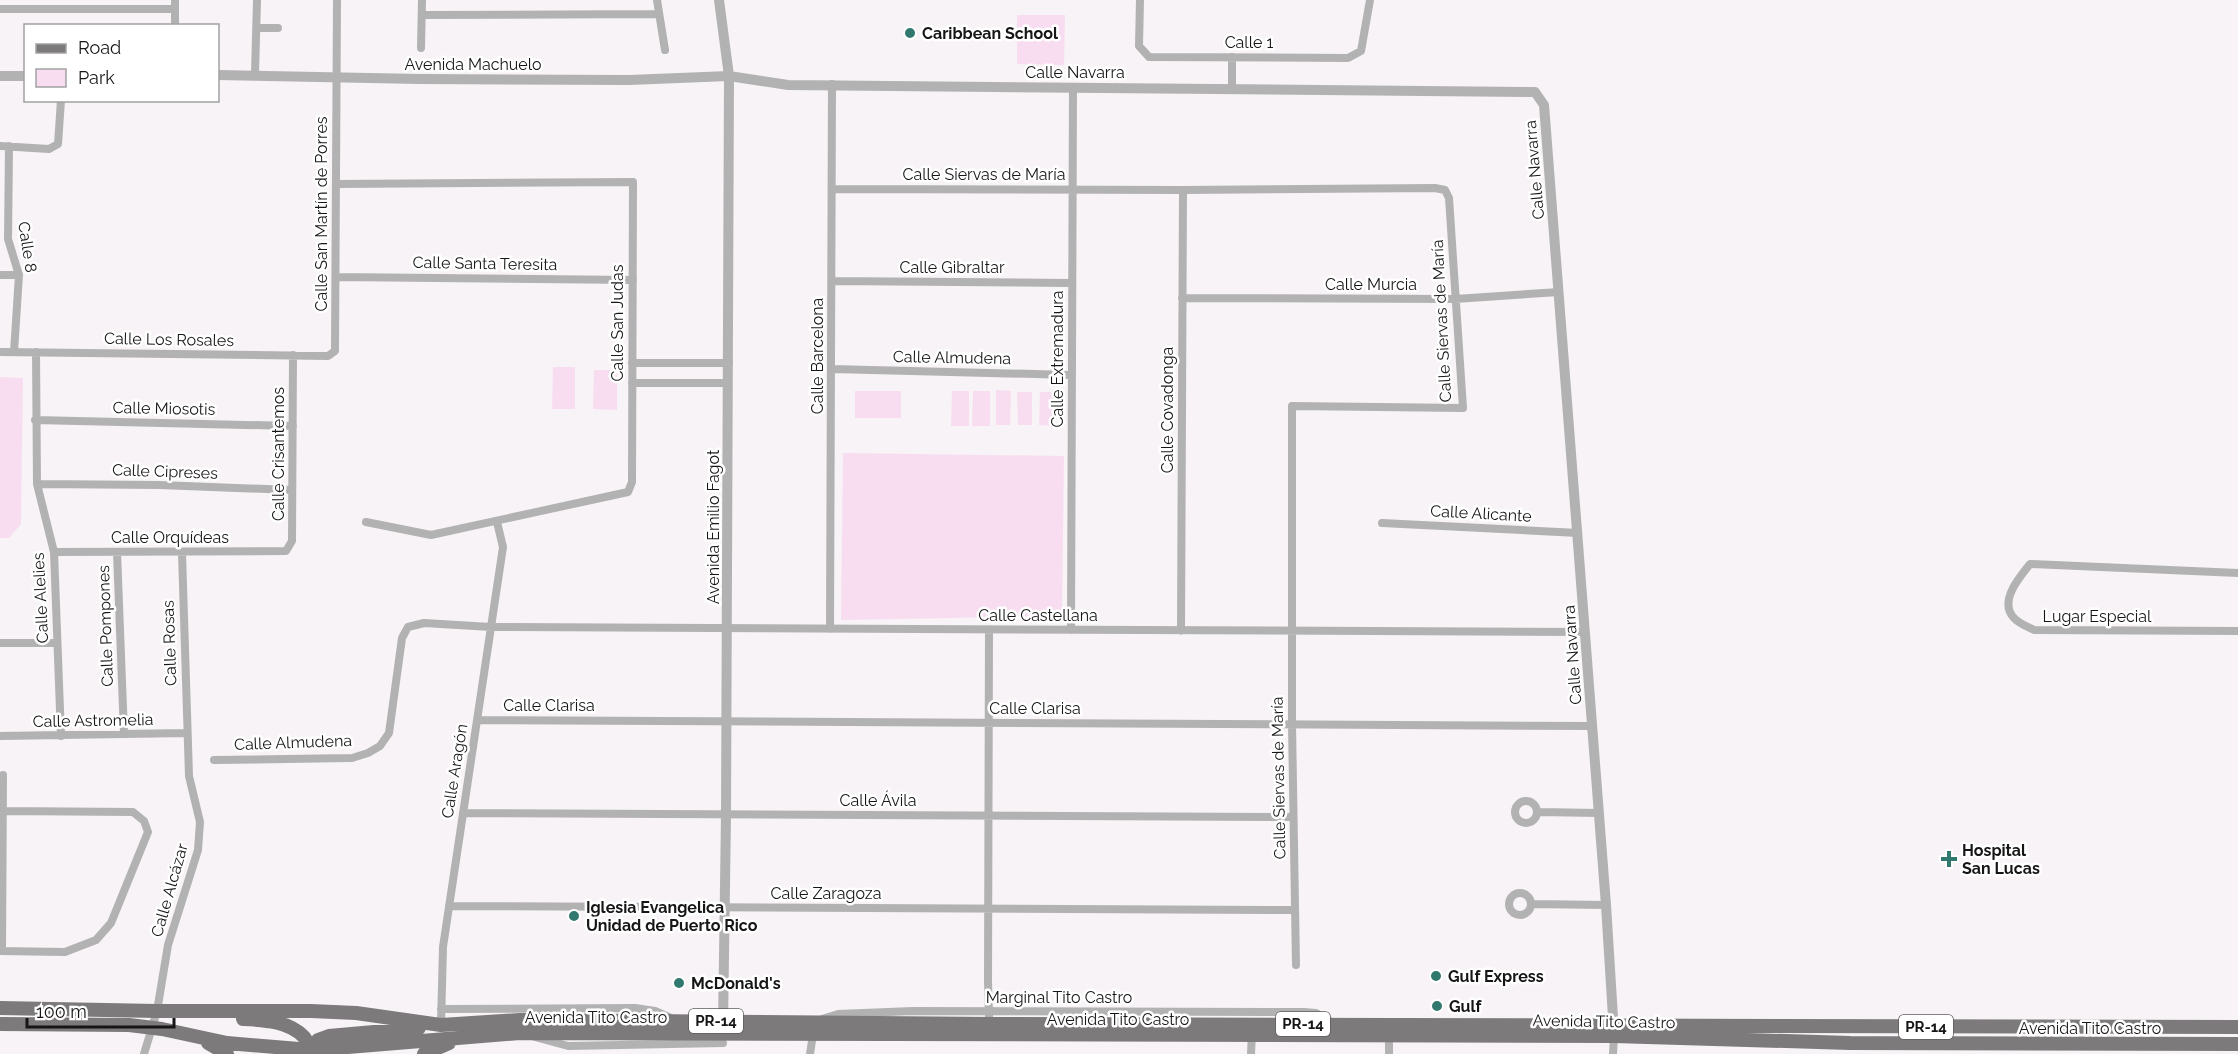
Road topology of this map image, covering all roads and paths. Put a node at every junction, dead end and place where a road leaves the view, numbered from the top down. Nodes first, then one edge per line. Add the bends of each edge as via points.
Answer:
1 (257, 0) edge
2 (337, 0) edge
3 (422, 0) edge
4 (657, 0) edge
5 (719, 0) edge
6 (1370, 0) edge
7 (1140, 3) edge
8 (175, 5) edge
9 (0, 9) edge
10 (659, 14) junction
11 (422, 15) junction
12 (175, 24) edge
13 (257, 28) junction
14 (278, 28) dead end
15 (421, 48) dead end
16 (665, 50) dead end
17 (1232, 57) junction
18 (255, 74) junction
19 (219, 75) edge
20 (0, 76) edge
21 (24, 76) edge
22 (729, 76) junction
23 (335, 78) junction
24 (832, 84) junction
25 (1073, 87) junction
26 (1232, 88) junction
27 (61, 102) edge
28 (4, 146) edge
29 (338, 184) junction
30 (832, 189) junction
31 (1072, 190) junction
32 (1183, 190) junction
33 (4, 213) edge
34 (19, 275) junction
35 (0, 276) edge
36 (336, 277) junction
37 (633, 280) junction
38 (832, 280) junction
39 (1072, 283) junction
40 (1559, 292) junction
41 (1182, 298) junction
42 (1455, 299) junction
43 (335, 351) joint
44 (0, 352) edge
45 (14, 352) junction
46 (36, 352) junction
47 (293, 355) junction
48 (632, 363) junction
49 (729, 363) junction
50 (832, 369) junction
51 (1072, 375) junction
52 (632, 383) junction
53 (728, 384) junction
54 (35, 420) junction
55 (293, 426) junction
56 (37, 484) junction
57 (292, 490) junction
58 (366, 522) dead end
59 (497, 522) junction
60 (1382, 523) dead end
61 (1578, 533) junction
62 (286, 551) joint
63 (54, 552) junction
64 (117, 552) junction
65 (182, 553) junction
66 (2238, 573) edge
67 (491, 627) junction
68 (727, 628) junction
69 (830, 629) junction
70 (989, 630) junction
71 (1071, 630) junction
72 (1181, 631) junction
73 (1292, 631) junction
74 (2238, 631) edge
75 (1585, 632) junction
76 (0, 643) edge
77 (57, 643) junction
78 (477, 720) junction
79 (727, 722) junction
80 (989, 723) junction
81 (1292, 724) junction
82 (1592, 726) junction
83 (187, 733) junction
84 (124, 734) junction
85 (0, 736) edge
86 (61, 736) junction
87 (214, 760) dead end
88 (3, 775) dead end
89 (3, 811) junction
90 (1538, 812) dead end
91 (463, 813) junction
92 (1599, 813) junction
93 (726, 815) junction
94 (988, 816) junction
95 (1293, 817) junction
96 (1531, 904) dead end
97 (1606, 905) junction
98 (449, 906) junction
99 (726, 908) junction
100 (988, 909) junction
101 (1295, 910) junction
102 (1, 951) edge
103 (1296, 965) dead end
104 (0, 1008) edge
105 (441, 1009) junction
106 (157, 1011) junction
107 (210, 1011) junction
108 (677, 1021) junction
109 (0, 1024) edge
110 (992, 1024) junction
111 (1252, 1024) junction
112 (1335, 1024) junction
113 (441, 1025) junction
114 (2238, 1027) edge
115 (153, 1028) junction
116 (813, 1028) junction
117 (1614, 1031) junction
118 (723, 1032) junction
119 (192, 1036) junction
120 (1389, 1037) junction
121 (460, 1038) junction
122 (2238, 1044) edge
123 (310, 1053) edge
124 (144, 1054) edge
125 (227, 1054) edge
126 (424, 1054) edge
127 (724, 1054) edge
128 (810, 1054) edge
129 (1251, 1054) edge
130 (1389, 1054) edge
131 (1613, 1054) edge

1 - 13 street
2 - 23 street, Calle San Martín de Porres
3 - 11 street
4 - 10 street
5 - 22 street, Avenida Emilio Fagot
6 - 17 street, Calle 1 via 1361,51 1348,58
7 - 17 street, Calle 1 via 1139,46 1149,57
8 - 9 street
8 - 12 street
10 - 11 street
10 - 16 street
11 - 15 street
13 - 14 street
13 - 18 street
17 - 26 street
18 - 19 street, Avenida Machuelo
18 - 23 street, Avenida Machuelo
20 - 21 street
22 - 23 street, Avenida Machuelo via 629,80
22 - 24 street, Calle Navarra via 788,85
22 - 49 street, Avenida Emilio Fagot
23 - 29 street, Calle San Martín de Porres
24 - 25 street, Calle Navarra
24 - 30 street, Calle Barcelona
25 - 26 street, Calle Navarra
25 - 31 street, Calle Extremadura
26 - 40 street, Calle Navarra via 1535,92 1544,105
27 - 28 street via 58,144 49,149
28 - 33 street, Calle 8
29 - 36 street, Calle San Martín de Porres
29 - 37 street, Calle San Judas via 633,182
30 - 31 street, Calle Siervas de María
30 - 38 street, Calle Barcelona
31 - 32 street, Calle Siervas de María
31 - 39 street, Calle Extremadura
32 - 41 street, Calle Covadonga
32 - 42 street, Calle Siervas de María via 1445,190 1449,198
33 - 34 street, Calle 8
34 - 35 street
34 - 45 street, Calle 8
36 - 37 street, Calle Santa Teresita
36 - 43 street, Calle San Martín de Porres
37 - 48 street, Calle San Judas
38 - 39 street, Calle Gibraltar
38 - 50 street, Calle Barcelona
39 - 51 street, Calle Extremadura
40 - 42 street, Calle Murcia
40 - 61 street, Calle Navarra
41 - 42 street, Calle Murcia
41 - 72 street, Calle Covadonga
42 - 73 street, Calle Siervas de María via 1463,408 1292,406
43 - 47 street, Calle Los Rosales via 328,357
44 - 45 street, Calle Los Rosales
45 - 46 street, Calle Los Rosales
46 - 47 street, Calle Los Rosales
46 - 54 street, Calle Alelies
47 - 55 street, Calle Crisantemos
48 - 49 street
48 - 52 street, Calle San Judas
49 - 53 street, Avenida Emilio Fagot
50 - 51 street, Calle Almudena
50 - 69 street, Calle Barcelona
51 - 71 street, Calle Extremadura
52 - 53 street
52 - 59 street, Calle San Judas via 632,482 627,492
53 - 68 street, Avenida Emilio Fagot
54 - 55 street, Calle Miosotis
54 - 56 street, Calle Alelies
55 - 57 street, Calle Crisantemos
56 - 57 street, Calle Cipreses
56 - 63 street, Calle Alelies
57 - 62 street, Calle Crisantemos via 292,541
58 - 59 street, Calle San Judas via 431,535
59 - 67 street, Calle Aragón via 503,547
60 - 61 street, Calle Alicante
61 - 75 street, Calle Navarra
62 - 65 street, Calle Orquídeas
63 - 64 street, Calle Orquídeas
63 - 77 street, Calle Alelies
64 - 65 street, Calle Orquídeas
64 - 84 street, Calle Pompones
65 - 83 street, Calle Rosas
66 - 74 street, Lugar Especial via 2030,564 2014,584 2008,603 2013,618 2034,630
67 - 68 street, Calle Castellana
67 - 78 street, Calle Aragón
67 - 87 street, Calle Almudena via 424,623 408,627 402,638 389,733 380,746 368,753 352,758
68 - 69 street, Calle Castellana
68 - 79 street, Avenida Emilio Fagot
69 - 70 street, Calle Castellana
70 - 71 street, Calle Castellana
70 - 80 street
71 - 72 street, Calle Castellana
72 - 73 street, Calle Castellana
73 - 75 street, Calle Castellana
73 - 81 street, Calle Siervas de María
75 - 82 street, Calle Navarra
76 - 77 street
77 - 86 street, Calle Alelies
78 - 79 street, Calle Clarisa
78 - 91 street, Calle Aragón
79 - 80 street, Calle Clarisa
79 - 93 street, Avenida Emilio Fagot
80 - 81 street, Calle Clarisa
80 - 94 street
81 - 82 street, Calle Clarisa
81 - 95 street, Calle Siervas de María
82 - 92 street, Calle Navarra
83 - 84 street, Calle Astromelia
83 - 106 street, Calle Alcázar via 189,776 200,822 198,850 168,945
84 - 86 street, Calle Astromelia
85 - 86 street, Calle Astromelia
88 - 89 street
89 - 102 street
89 - 102 street via 133,812 144,821 148,832 111,922 96,940 65,952
90 - 92 street
91 - 93 street, Calle Ávila
91 - 98 street, Calle Aragón
92 - 97 street, Calle Navarra
93 - 94 street, Calle Ávila
93 - 99 street, Avenida Emilio Fagot
94 - 95 street, Calle Ávila
94 - 100 street
95 - 101 street, Calle Siervas de María
96 - 97 street
97 - 117 street, Calle Navarra
98 - 99 street, Calle Zaragoza
98 - 105 street, Calle Aragón
99 - 100 street, Calle Zaragoza
99 - 118 street, Avenida Emilio Fagot
100 - 101 street, Calle Zaragoza
100 - 110 street
101 - 103 street, Calle Siervas de María
104 - 106 main road, Avenida Tito Castro / PR-14
105 - 108 street via 649,1009
105 - 113 street, Calle Aragón
106 - 107 main road, Avenida Tito Castro / PR-14
106 - 115 street, Calle Alcázar
107 - 113 main road, Avenida Tito Castro / PR-14 via 326,1011
107 - 123 main road via 284,1025 304,1037
108 - 113 main road, Avenida Tito Castro / PR-14 via 520,1020
108 - 118 main road, Avenida Tito Castro / PR-14
109 - 115 main road, Avenida Tito Castro / PR-14
110 - 111 main road, Avenida Tito Castro / PR-14
110 - 111 street, Marginal Tito Castro
110 - 116 main road, Avenida Tito Castro / PR-14
110 - 116 street, Marginal Tito Castro via 864,1012 838,1014
111 - 112 main road, Avenida Tito Castro / PR-14
111 - 112 street, Marginal Tito Castro via 1269,1012 1316,1013
111 - 120 main road, Avenida Tito Castro / PR-14
111 - 129 street
112 - 117 main road, Avenida Tito Castro / PR-14
113 - 123 main road via 329,1035 318,1040
114 - 117 main road, Avenida Tito Castro / PR-14
115 - 119 main road, Avenida Tito Castro / PR-14
115 - 124 street, Calle Alcázar
116 - 118 main road, Avenida Tito Castro / PR-14
116 - 128 street
117 - 120 main road, Avenida Tito Castro / PR-14
117 - 122 main road, Avenida Tito Castro / PR-14 via 1850,1043
117 - 131 street, Calle Navarra
118 - 121 main road, Avenida Tito Castro / PR-14 via 520,1033
118 - 127 street, Avenida Emilio Fagot
119 - 123 main road, Avenida Tito Castro / PR-14
119 - 125 main road
120 - 130 street
121 - 123 main road, Avenida Tito Castro / PR-14
121 - 126 main road

